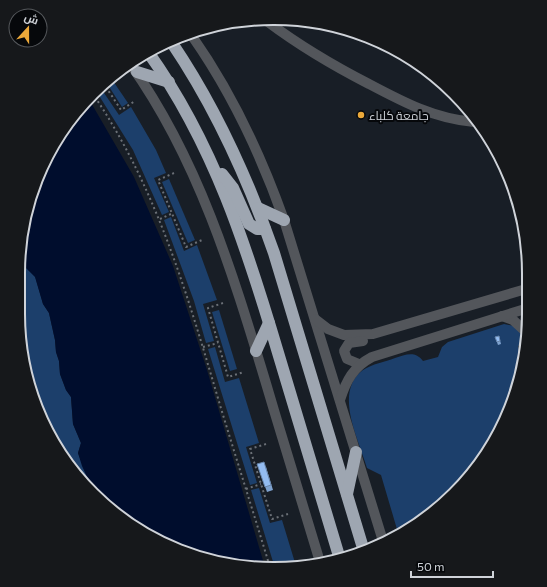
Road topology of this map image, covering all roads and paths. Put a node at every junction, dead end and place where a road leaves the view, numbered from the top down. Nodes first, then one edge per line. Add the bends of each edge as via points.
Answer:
1 (272, 25) edge
2 (193, 38) edge
3 (173, 46) edge
4 (151, 57) edge
5 (134, 69) edge
6 (169, 82) junction
7 (107, 89) edge
8 (97, 100) edge
9 (135, 101) dead end
10 (470, 121) edge
11 (215, 167) junction
12 (174, 173) dead end
13 (258, 208) junction
14 (173, 213) junction
15 (160, 219) junction
16 (284, 220) junction
17 (266, 229) junction
18 (202, 240) dead end
19 (522, 289) edge
20 (223, 303) dead end
21 (522, 310) edge
22 (502, 316) junction
23 (315, 320) junction
24 (269, 322) junction
25 (521, 327) edge
26 (383, 332) junction
27 (218, 343) junction
28 (203, 347) junction
29 (256, 351) junction
30 (359, 364) junction
31 (244, 372) dead end
32 (340, 400) junction
33 (266, 444) dead end
34 (356, 452) junction
35 (261, 484) junction
36 (246, 489) junction
37 (347, 495) junction
38 (288, 514) dead end
39 (382, 537) edge
40 (362, 546) edge
41 (338, 554) edge
42 (319, 558) edge
43 (268, 562) edge

1 - 10 street via 320,58 408,105 436,116
2 - 16 street via 245,126 273,188
3 - 13 highway via 215,116
4 - 6 highway
5 - 6 highway
5 - 29 street via 165,120 209,213 241,298
6 - 11 highway
7 - 9 path via 121,110
8 - 15 path via 126,149
11 - 17 highway via 233,188 249,224 257,229
11 - 24 highway
12 - 14 path via 158,180
13 - 16 highway
13 - 17 highway
14 - 15 path
14 - 18 path via 186,247
15 - 28 path via 188,296
16 - 23 street
17 - 37 highway
19 - 26 street
20 - 27 path via 208,308
21 - 22 street
22 - 25 street via 513,320
22 - 30 street via 379,354
23 - 26 street via 328,329 344,335 362,336
23 - 32 street
24 - 29 highway
24 - 41 highway
26 - 30 street via 365,341 346,345 345,357
27 - 28 path
27 - 31 path via 228,377
28 - 36 path
29 - 42 street
30 - 32 street via 350,376
32 - 34 street
33 - 35 path via 250,449
34 - 37 highway
34 - 39 street
35 - 36 path
35 - 38 path via 272,519
36 - 43 path
37 - 40 highway

